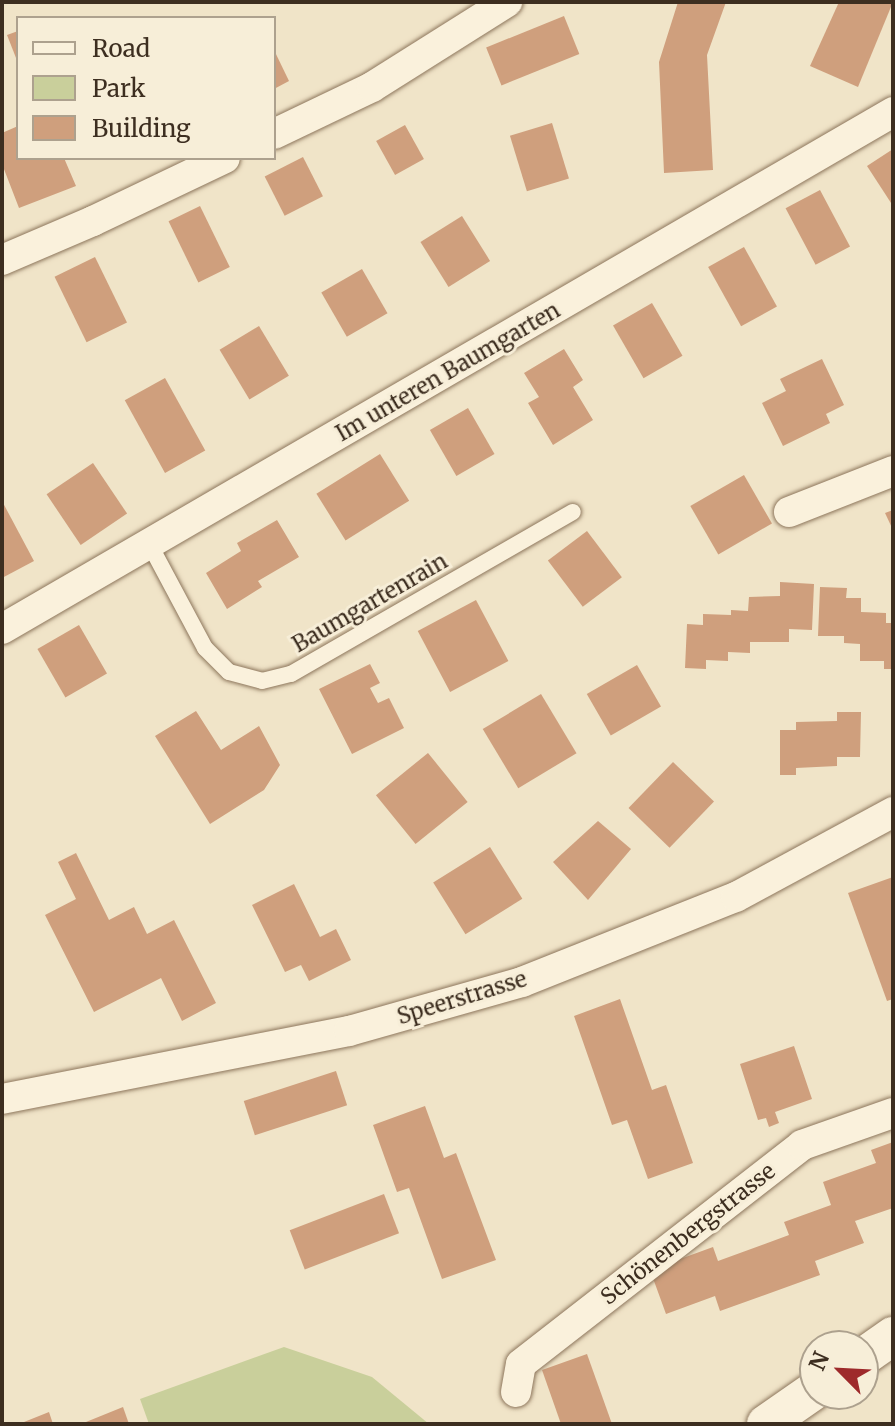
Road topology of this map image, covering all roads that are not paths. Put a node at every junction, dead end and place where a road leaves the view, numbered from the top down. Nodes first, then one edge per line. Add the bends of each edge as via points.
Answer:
1 (507, 2) edge
2 (893, 112) edge
3 (276, 133) edge
4 (221, 160) edge
5 (2, 260) edge
6 (893, 471) edge
7 (573, 512) dead end
8 (789, 512) dead end
9 (150, 545) junction
10 (2, 629) edge
11 (893, 812) edge
12 (2, 1099) edge
13 (893, 1113) edge
14 (516, 1392) dead end
15 (799, 1401) edge
16 (766, 1424) edge

1 - 3 street via 372,87
2 - 9 street, Im unteren Baumgarten
4 - 5 street
6 - 8 street
7 - 9 lane, Baumgartenrain via 291,674 262,681 229,672 205,648
9 - 10 street, Im unteren Baumgarten
11 - 12 street, Speerstrasse via 736,897 522,982 349,1031
13 - 14 street, Schönenbergstrasse via 802,1145 521,1364
15 - 16 street

